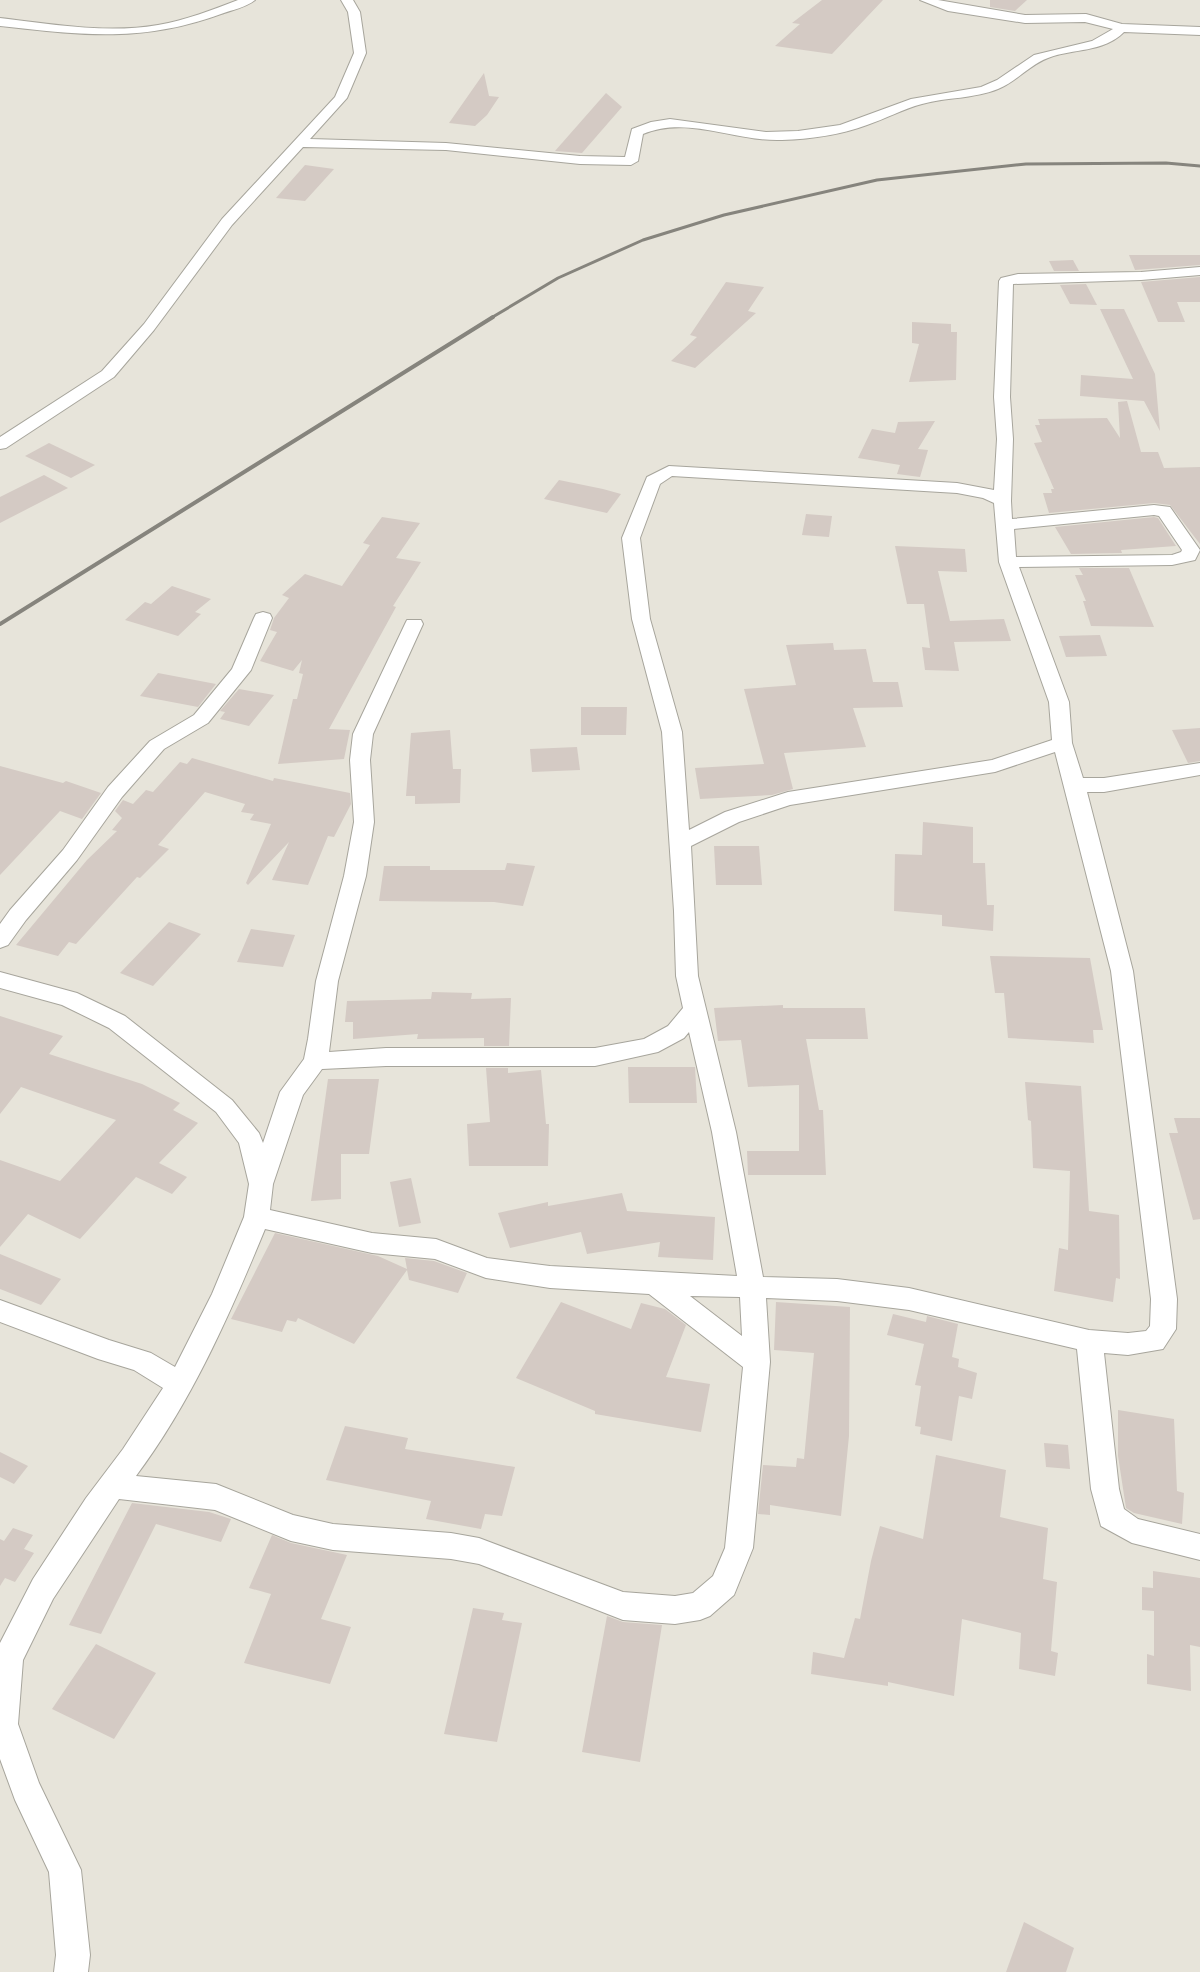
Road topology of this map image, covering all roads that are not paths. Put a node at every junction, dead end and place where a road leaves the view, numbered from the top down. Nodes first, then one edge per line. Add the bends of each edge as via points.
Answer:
1 (249, 0) edge
2 (347, 0) edge
3 (926, 0) edge
4 (0, 22) edge
5 (1121, 28) junction
6 (1200, 31) edge
7 (301, 143) junction
8 (1200, 271) edge
9 (0, 444) edge
10 (1002, 501) junction
11 (1005, 525) junction
12 (1008, 562) junction
13 (263, 618) dead end
14 (414, 624) dead end
15 (1062, 743) junction
16 (1200, 769) edge
17 (1076, 785) junction
18 (680, 843) junction
19 (0, 940) edge
20 (0, 980) edge
21 (694, 1011) junction
22 (315, 1061) junction
23 (261, 1184) junction
24 (257, 1216) junction
25 (655, 1284) junction
26 (752, 1287) junction
27 (0, 1311) edge
28 (1089, 1341) junction
29 (757, 1362) junction
30 (180, 1384) junction
31 (113, 1486) junction
32 (1200, 1547) edge
33 (4, 1675) edge
34 (71, 1972) edge

1 - 4 street via 155,28 75,31
2 - 7 street via 354,12 360,53 341,98
3 - 5 street via 1025,19 1086,18
5 - 6 street
5 - 7 street via 1106,39 1036,59 994,86 914,103 863,124 832,131 766,136 658,124 636,132 631,161 588,162 494,150
7 - 9 street via 227,222 108,374
8 - 10 street via 1006,281
10 - 11 street
10 - 18 street via 957,488 702,472 669,471 653,481 631,538 641,619 672,732
11 - 12 street
11 - 12 street via 1164,511 1191,550 1189,556 1172,560
12 - 15 street via 1059,702
13 - 19 street via 241,670 208,711 157,745 115,792 70,855
14 - 22 street via 363,734 360,760 364,822 355,876 327,981
15 - 17 street
15 - 18 street via 995,766 788,799 732,816
16 - 17 street via 1104,785
17 - 28 street via 1122,971 1164,1299 1163,1329 1154,1341
18 - 21 street via 687,976
20 - 23 street via 69,999 117,1022 176,1067 224,1106 250,1140
21 - 22 street via 676,1032 650,1046 595,1057
21 - 26 street via 724,1132
22 - 23 street via 292,1092
23 - 24 street
24 - 25 street via 372,1243 436,1249 486,1268
24 - 30 street via 225,1295
25 - 26 street
25 - 29 street
26 - 28 street via 837,1290 909,1299
26 - 29 street
27 - 30 street via 142,1361
28 - 32 street via 1111,1517 1132,1530
29 - 31 street via 739,1548 724,1585 700,1606 675,1610 623,1606 479,1551 333,1537 291,1528 216,1497
30 - 31 street
31 - 33 street via 43,1589
33 - 34 street via 3,1724 26,1790 65,1870

